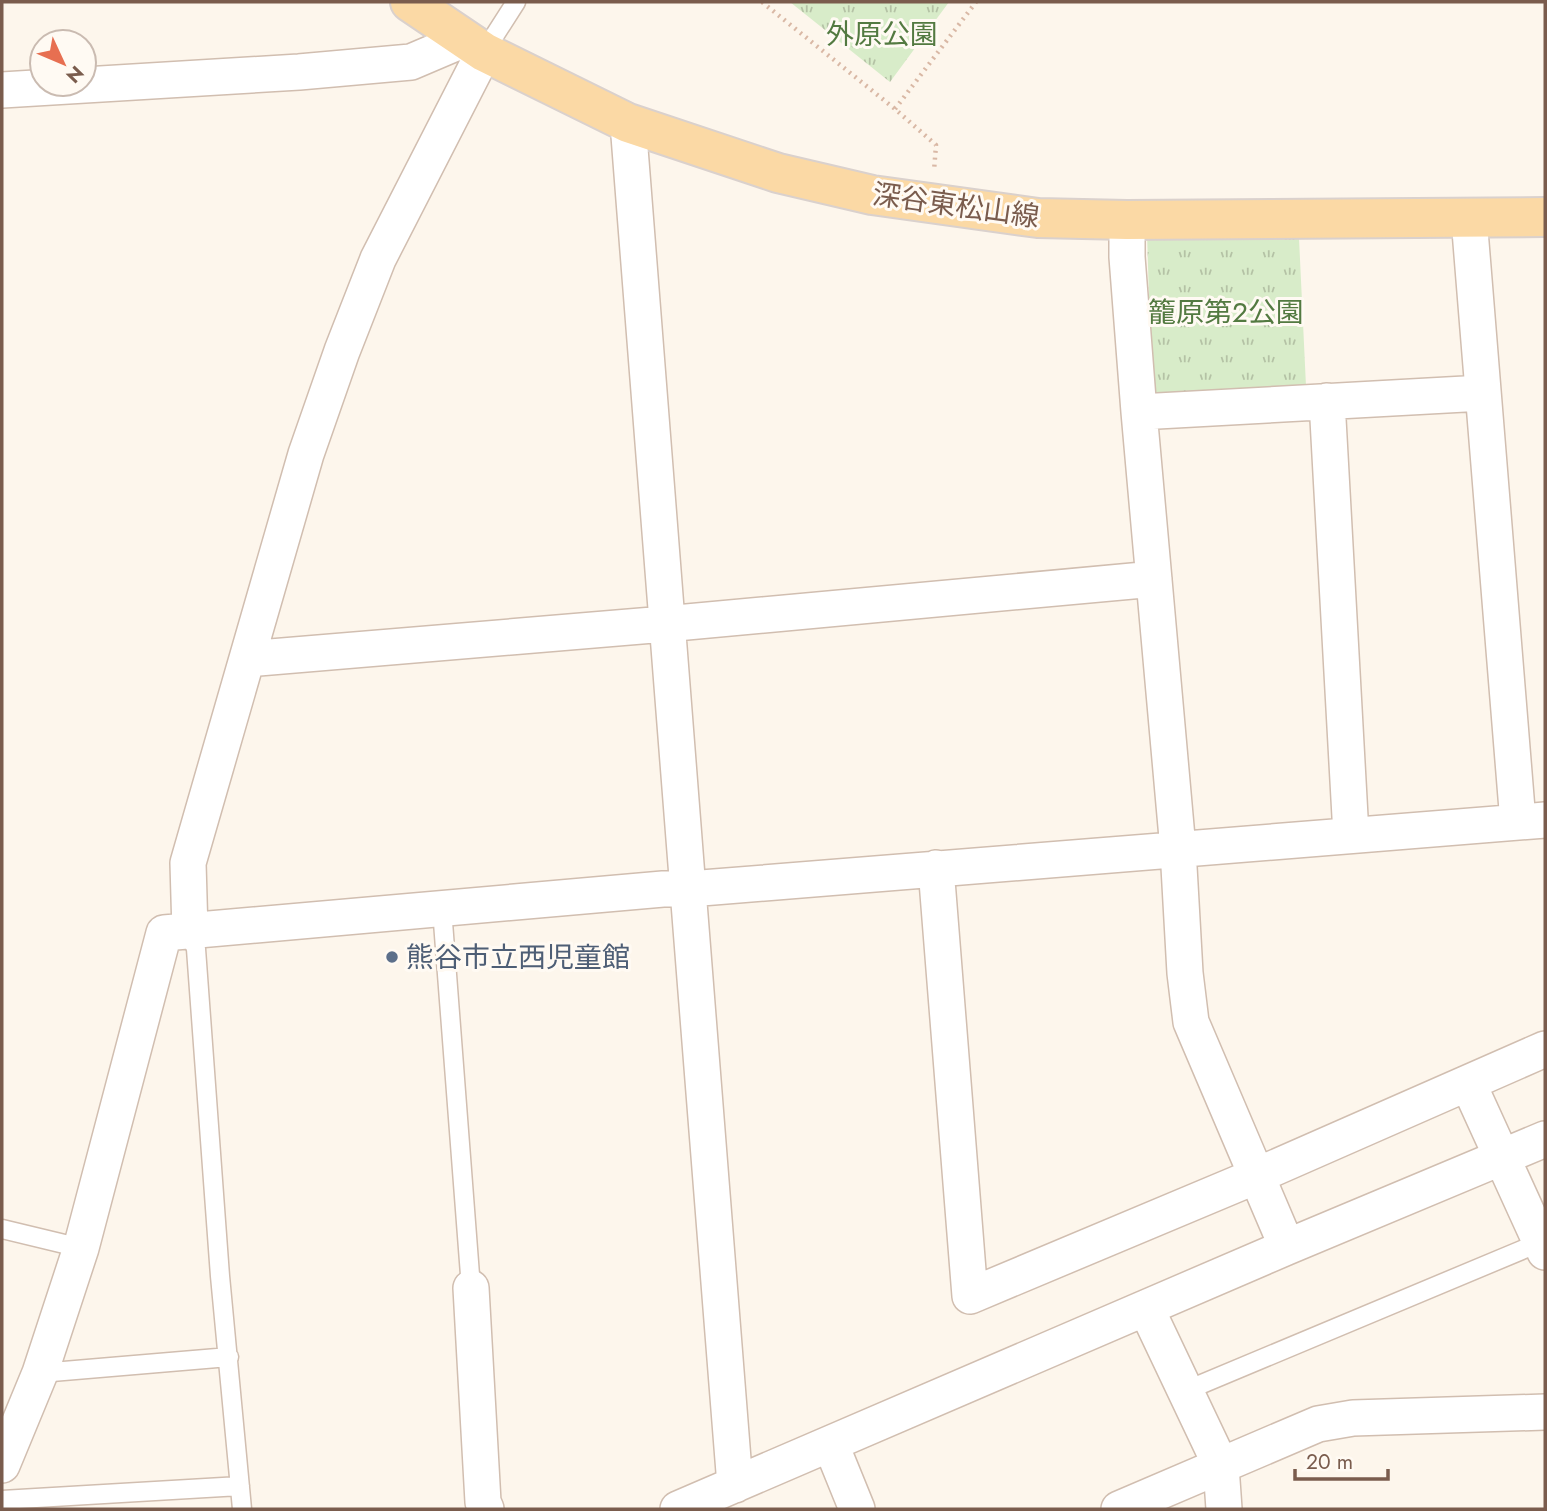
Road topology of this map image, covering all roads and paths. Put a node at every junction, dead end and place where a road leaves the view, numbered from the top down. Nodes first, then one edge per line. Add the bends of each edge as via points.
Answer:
1 (410, 2) edge
2 (516, 2) edge
3 (762, 2) edge
4 (976, 2) edge
5 (474, 46) junction
6 (2, 90) edge
7 (895, 109) junction
8 (628, 123) junction
9 (932, 204) junction
10 (1545, 217) edge
11 (1469, 218) junction
12 (1127, 220) junction
13 (1483, 393) junction
14 (1327, 401) junction
15 (1139, 412) junction
16 (1154, 579) junction
17 (665, 624) junction
18 (247, 659) junction
19 (1532, 821) edge
20 (1351, 835) junction
21 (1178, 849) junction
22 (936, 868) junction
23 (689, 889) junction
24 (442, 909) junction
25 (190, 932) junction
26 (1545, 1049) edge
27 (1468, 1083) junction
28 (1545, 1139) edge
29 (1503, 1157) junction
30 (1256, 1176) junction
31 (2, 1229) edge
32 (1287, 1247) junction
33 (1543, 1247) edge
34 (81, 1248) junction
35 (471, 1288) joint
36 (1146, 1308) junction
37 (229, 1357) junction
38 (40, 1373) junction
39 (1185, 1391) junction
40 (1545, 1412) edge
41 (831, 1445) junction
42 (2, 1465) edge
43 (1221, 1465) junction
44 (735, 1485) junction
45 (240, 1486) junction
46 (2, 1500) edge
47 (242, 1509) edge
48 (486, 1509) edge
49 (678, 1509) edge
50 (857, 1509) edge
51 (1119, 1509) edge
52 (1224, 1509) edge

1 - 5 main road, 深谷東松山線
2 - 5 lane
3 - 7 path
4 - 7 path
5 - 6 street via 411,62
5 - 8 main road, 深谷東松山線
5 - 18 street via 373,270 306,454
7 - 9 path via 936,145
8 - 9 main road, 深谷東松山線 via 778,173
8 - 17 street
9 - 12 main road, 深谷東松山線 via 1038,218
10 - 11 main road, 深谷東松山線
11 - 12 main road, 深谷東松山線
11 - 13 street
12 - 15 street
13 - 14 street
13 - 19 street
14 - 15 street
14 - 20 street
15 - 16 street
16 - 17 street
16 - 21 street
17 - 18 street
17 - 23 street
18 - 25 street via 188,863
19 - 20 street
20 - 21 street
21 - 22 street
21 - 30 street via 1191,1022
22 - 23 street
22 - 30 street via 970,1296
23 - 24 street
23 - 44 street
24 - 25 street
24 - 35 lane
25 - 34 street via 164,933
25 - 37 lane via 196,949
26 - 27 street
27 - 29 street
27 - 30 street
28 - 29 street
29 - 32 street
29 - 33 street
30 - 32 street
31 - 34 lane
32 - 36 street
33 - 39 lane
34 - 38 street
35 - 48 street
36 - 39 street
36 - 41 street
37 - 38 lane
37 - 45 lane
38 - 42 street
39 - 43 street
40 - 43 street via 1353,1418 1318,1424
41 - 44 street
41 - 50 street
43 - 51 street
43 - 52 street
44 - 49 street
45 - 46 lane
45 - 47 lane

